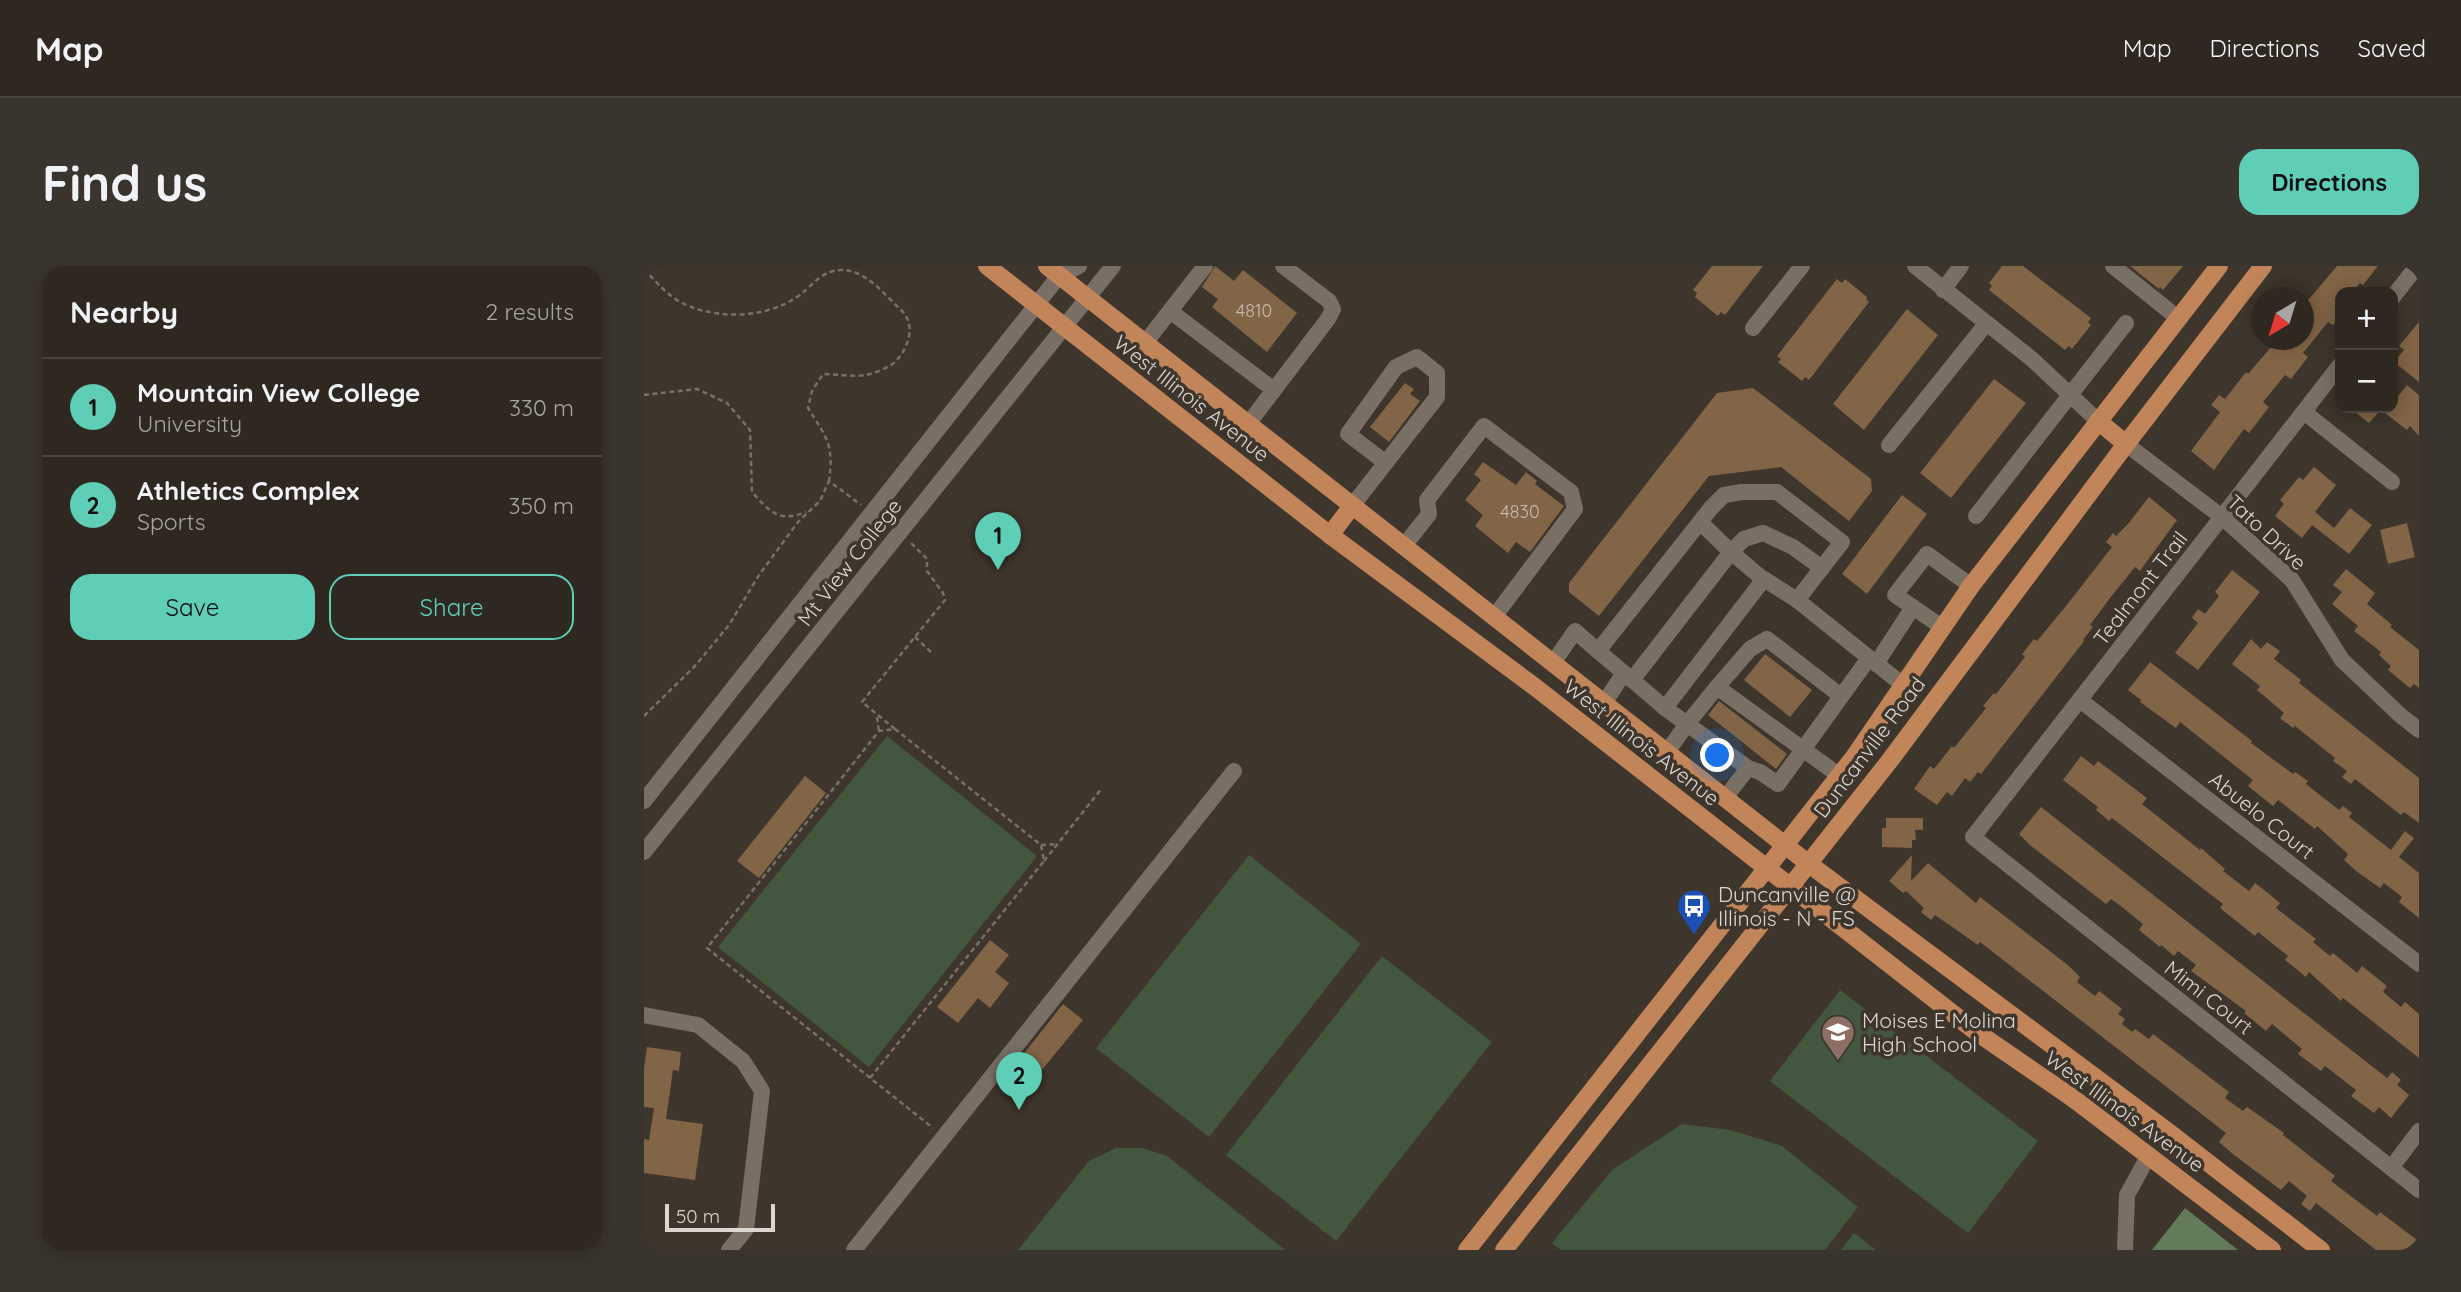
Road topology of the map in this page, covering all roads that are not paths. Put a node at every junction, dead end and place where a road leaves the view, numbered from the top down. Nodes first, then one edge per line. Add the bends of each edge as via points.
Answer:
1 (987, 266) edge
2 (1079, 266) edge
3 (1113, 266) edge
4 (1205, 266) edge
5 (1283, 266) edge
6 (1802, 266) edge
7 (1915, 266) edge
8 (1961, 266) edge
9 (2113, 266) edge
10 (2219, 266) edge
11 (2263, 266) edge
12 (2417, 266) edge
13 (1053, 271) edge
14 (1942, 290) junction
15 (2398, 291) edge
16 (1086, 297) junction
17 (1037, 305) junction
18 (1170, 311) junction
19 (2179, 318) junction
20 (2126, 323) dead end
21 (1986, 324) junction
22 (1064, 326) junction
23 (1753, 328) dead end
24 (1145, 343) junction
25 (2335, 372) edge
26 (1274, 390) junction
27 (2071, 394) junction
28 (2304, 412) junction
29 (2098, 421) junction
30 (1248, 424) junction
31 (2126, 444) junction
32 (1889, 445) dead end
33 (1386, 463) junction
34 (2392, 482) dead end
35 (1352, 506) junction
36 (1976, 516) dead end
37 (2222, 517) junction
38 (1700, 522) junction
39 (1330, 535) junction
40 (1404, 546) junction
41 (1731, 552) junction
42 (1822, 568) junction
43 (1764, 580) junction
44 (1971, 586) junction
45 (1797, 600) junction
46 (1913, 607) junction
47 (1494, 617) junction
48 (1942, 627) junction
49 (1598, 651) junction
50 (1873, 661) junction
51 (1552, 663) junction
52 (1628, 676) junction
53 (1903, 685) junction
54 (1535, 687) junction
55 (1717, 687) junction
56 (1841, 696) junction
57 (2080, 700) junction
58 (1604, 703) junction
59 (1665, 708) junction
60 (1687, 724) junction
61 (2419, 730) edge
62 (1803, 750) junction
63 (1667, 752) junction
64 (1748, 768) junction
65 (1234, 771) dead end
66 (1840, 776) junction
67 (1725, 798) junction
68 (644, 801) edge
69 (1973, 837) joint
70 (1785, 846) junction
71 (644, 852) edge
72 (1809, 864) junction
73 (1768, 869) junction
74 (1791, 887) junction
75 (2419, 964) edge
76 (644, 1015) edge
77 (2419, 1131) edge
78 (2167, 1132) junction
79 (2149, 1155) junction
80 (2391, 1168) junction
81 (2419, 1190) edge
82 (1510, 1248) edge
83 (729, 1250) edge
84 (854, 1250) edge
85 (1467, 1250) edge
86 (2125, 1250) edge
87 (2272, 1250) edge
88 (2321, 1250) edge

1 - 17 main road, West Illinois Avenue
2 - 13 street
3 - 16 street, Mt View College
4 - 18 street
5 - 26 street via 1333,309
6 - 23 street
7 - 14 street
8 - 14 street
9 - 19 street
10 - 19 main road, Duncanville Road
11 - 31 main road, Duncanville Road
12 - 15 street
13 - 16 main road, West Illinois Avenue
13 - 17 street, Mt View College
14 - 21 street
16 - 22 street, Mt View College
16 - 24 main road, West Illinois Avenue
17 - 22 main road, West Illinois Avenue
17 - 68 street, Mt View College
18 - 24 street
18 - 26 street
19 - 29 main road, Duncanville Road
20 - 27 street
21 - 27 street
21 - 32 street
22 - 39 main road, West Illinois Avenue
22 - 71 street, Mt View College
24 - 30 main road, West Illinois Avenue
25 - 28 street, Tealmont Trail
26 - 30 street
27 - 29 street
27 - 36 street
28 - 34 street
28 - 37 street, Tealmont Trail
29 - 31 main road
29 - 44 main road, Duncanville Road
30 - 35 main road, West Illinois Avenue
31 - 37 street, Tato Drive
31 - 72 main road, Duncanville Road
33 - 33 street via 1437,397 1437,373 1417,357 1396,367 1348,434
33 - 35 street
35 - 39 main road
35 - 40 main road, West Illinois Avenue
37 - 57 street, Tealmont Trail
37 - 61 street, Tato Drive via 2292,580 2342,660
38 - 41 street
38 - 42 street via 1724,495 1777,492 1842,542
38 - 49 street
39 - 54 main road, West Illinois Avenue
40 - 47 main road, West Illinois Avenue
40 - 47 street via 1429,514 1427,500 1484,426 1571,492 1575,509
41 - 42 street via 1744,539 1763,533
41 - 43 street
41 - 52 street
42 - 45 street
43 - 45 street
43 - 59 street
44 - 46 street via 1927,554 1895,595
44 - 48 main road, Duncanville Road
45 - 50 street
46 - 48 street
46 - 50 street
47 - 51 main road, West Illinois Avenue
48 - 53 main road, Duncanville Road
49 - 51 street via 1575,631
49 - 52 street
50 - 53 street
50 - 56 street
51 - 54 main road
51 - 58 main road, West Illinois Avenue
52 - 58 street
52 - 59 street
53 - 66 main road, Duncanville Road
54 - 73 main road, West Illinois Avenue
55 - 56 street via 1750,649 1767,639
55 - 60 street
55 - 62 street
56 - 62 street
57 - 69 street, Tealmont Trail
57 - 75 street, Abuelo Court
58 - 63 main road, West Illinois Avenue
59 - 60 street
60 - 63 street
60 - 64 street
62 - 64 street via 1778,784
62 - 66 street
63 - 67 main road, West Illinois Avenue
64 - 67 street
65 - 84 street
66 - 70 main road, Duncanville Road
67 - 70 main road, West Illinois Avenue
69 - 80 street, Mimi Court
70 - 72 main road, West Illinois Avenue
70 - 73 main road, Duncanville Road
72 - 74 main road, Duncanville Road
72 - 78 main road, West Illinois Avenue
73 - 74 main road, West Illinois Avenue
73 - 85 main road, Duncanville Road
74 - 79 main road, West Illinois Avenue via 1975,1031
74 - 82 main road, Duncanville Road
76 - 83 street via 698,1025 743,1061 762,1091 746,1228
77 - 80 street
78 - 79 main road
78 - 88 main road, West Illinois Avenue
79 - 86 street via 2127,1195
79 - 87 main road, West Illinois Avenue
80 - 81 street, Mimi Court

